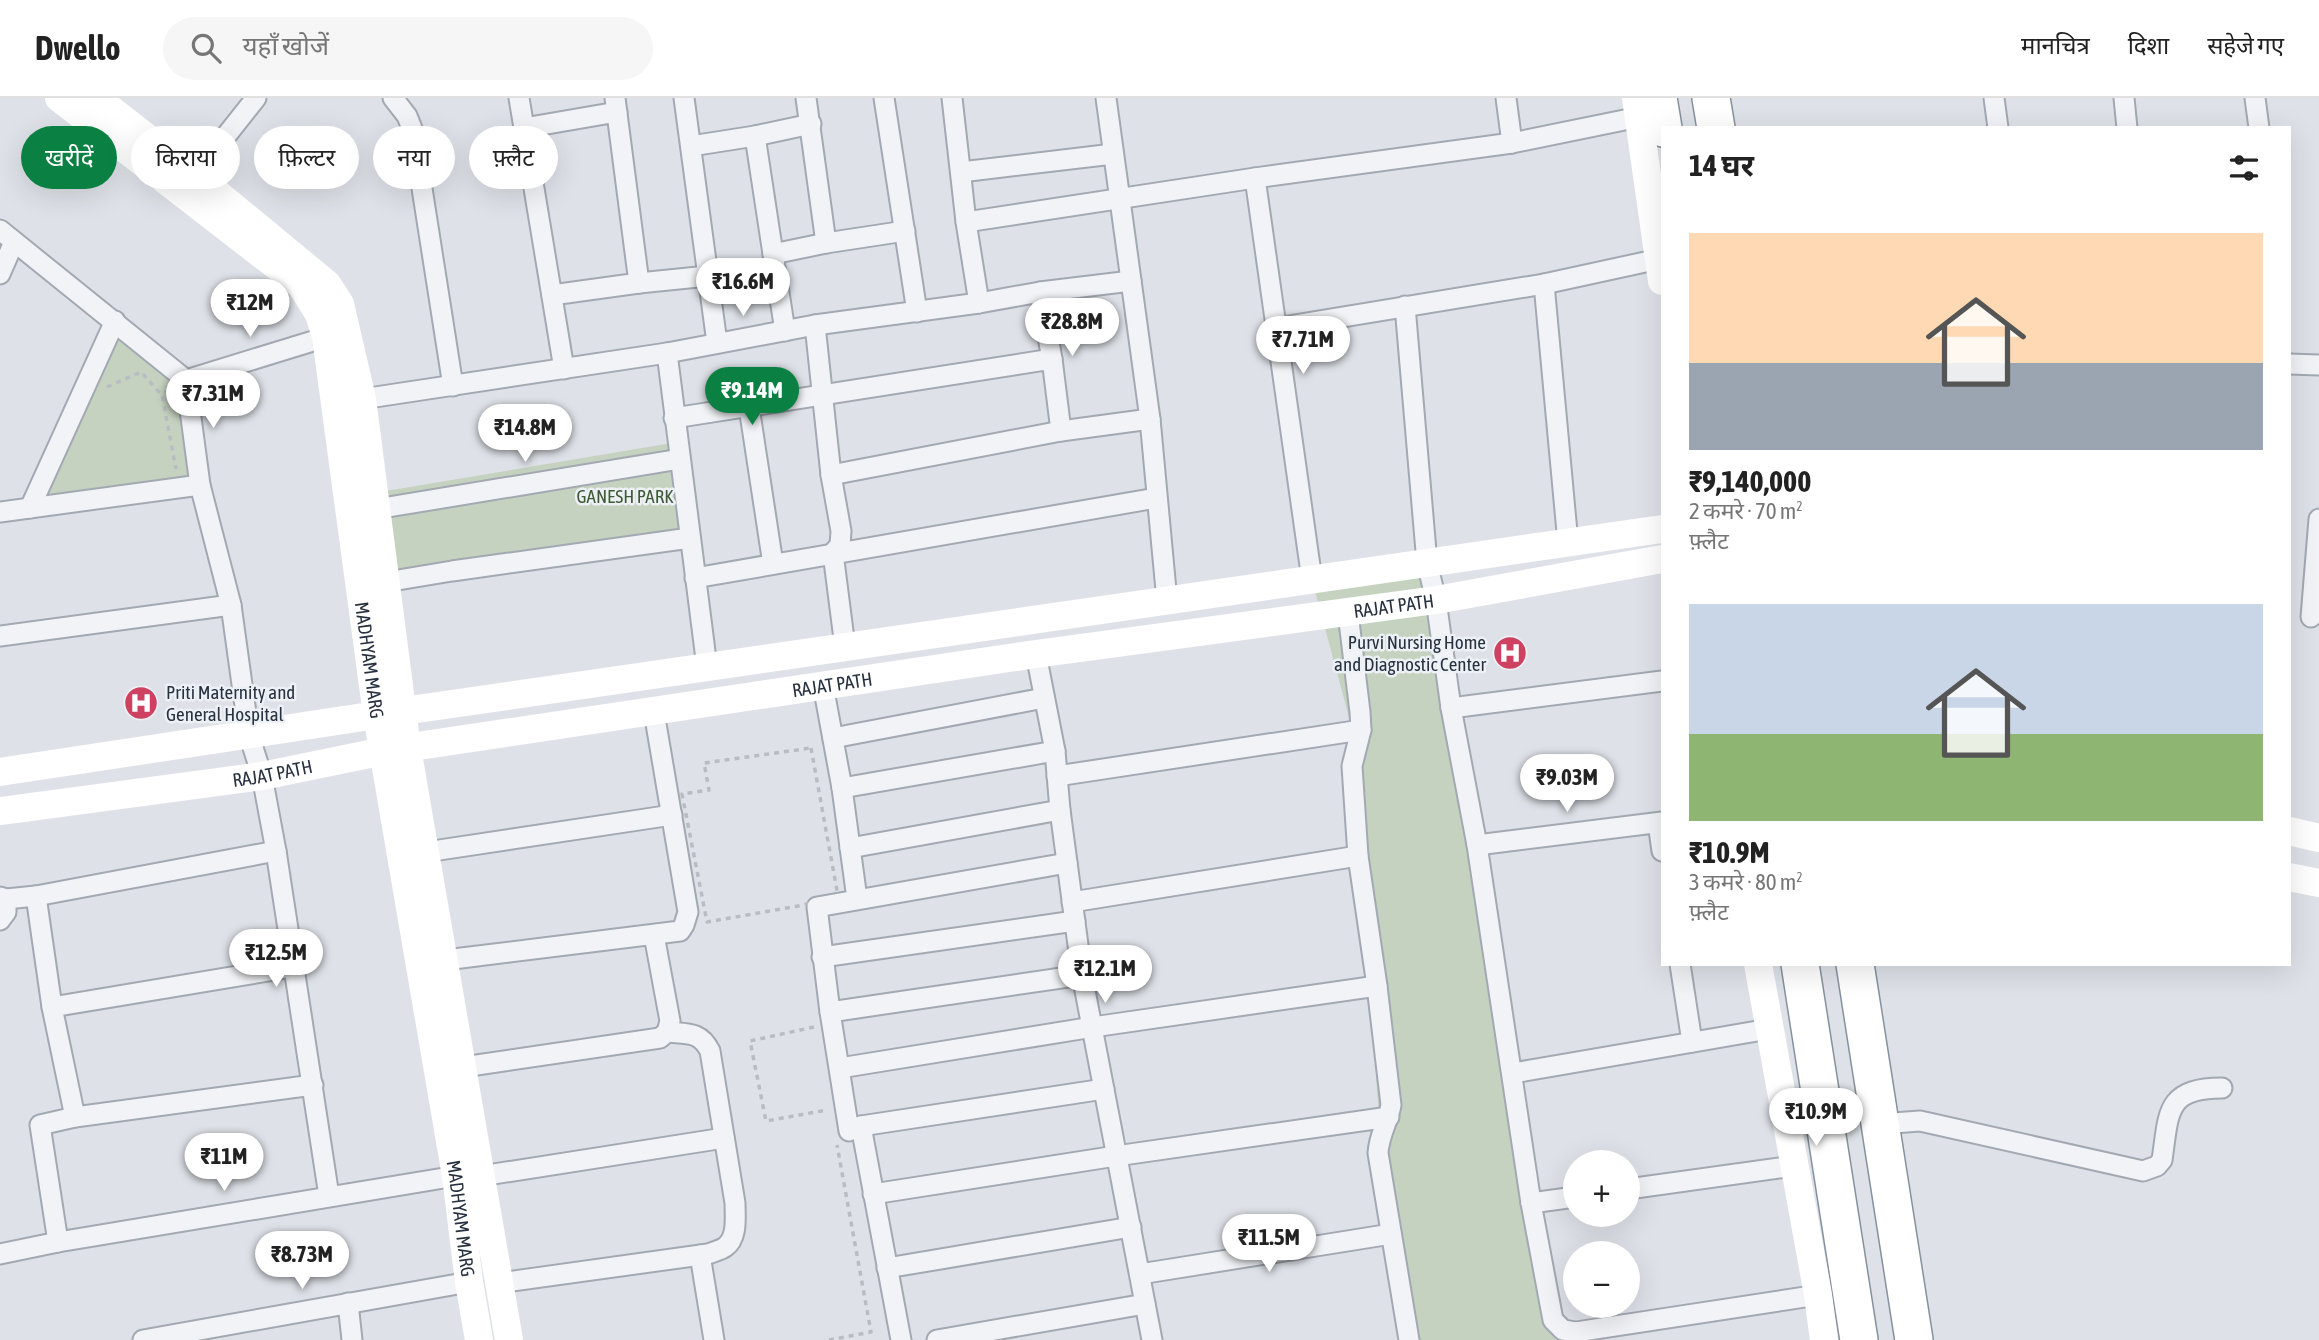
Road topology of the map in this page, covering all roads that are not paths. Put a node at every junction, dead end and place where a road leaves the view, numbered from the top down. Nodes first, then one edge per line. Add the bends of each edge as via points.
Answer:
1 (59, 98) edge
2 (256, 98) edge
3 (393, 98) edge
4 (519, 98) edge
5 (684, 98) edge
6 (806, 98) edge
7 (884, 98) edge
8 (1106, 98) edge
9 (1506, 98) edge
10 (1711, 98) edge
11 (1994, 98) edge
12 (2124, 98) edge
13 (2255, 98) edge
14 (958, 99) edge
15 (103, 100) edge
16 (616, 105) edge
17 (1649, 110) edge
18 (811, 124) junction
19 (135, 126) edge
20 (234, 126) edge
21 (524, 126) edge
22 (532, 126) edge
23 (1716, 126) edge
24 (1998, 126) edge
25 (2127, 126) edge
26 (2259, 126) edge
27 (755, 136) junction
28 (1512, 143) junction
29 (691, 146) junction
30 (1113, 154) junction
31 (961, 172) junction
32 (1255, 178) junction
33 (213, 189) edge
34 (534, 189) edge
35 (1119, 200) junction
36 (966, 222) junction
37 (905, 231) junction
38 (7, 236) edge
39 (826, 243) junction
40 (773, 254) junction
41 (1661, 270) edge
42 (0, 274) edge
43 (708, 276) junction
44 (1131, 281) junction
45 (639, 283) junction
46 (1544, 284) junction
47 (1040, 292) junction
48 (552, 295) junction
49 (979, 303) junction
50 (1405, 306) junction
51 (917, 312) junction
52 (115, 321) junction
53 (815, 326) junction
54 (1276, 328) junction
55 (785, 331) junction
56 (326, 337) junction
57 (717, 343) junction
58 (667, 353) junction
59 (1052, 359) junction
60 (2291, 365) edge
61 (2319, 365) edge
62 (565, 369) junction
63 (186, 380) junction
64 (453, 386) junction
65 (824, 396) junction
66 (362, 399) junction
67 (749, 407) junction
68 (674, 418) junction
69 (1150, 419) junction
70 (1060, 431) junction
71 (680, 459) junction
72 (831, 475) junction
73 (200, 485) junction
74 (1156, 498) junction
75 (30, 508) junction
76 (376, 509) junction
77 (0, 512) edge
78 (2319, 519) edge
79 (1661, 529) edge
80 (690, 538) junction
81 (1568, 543) junction
82 (833, 552) junction
83 (1661, 559) edge
84 (1427, 563) junction
85 (773, 564) junction
86 (695, 578) junction
87 (1312, 580) junction
88 (386, 582) junction
89 (1436, 600) junction
90 (1167, 601) junction
91 (232, 605) junction
92 (1348, 613) junction
93 (2311, 617) dead end
94 (0, 636) edge
95 (845, 647) junction
96 (1036, 654) junction
97 (707, 667) junction
98 (1661, 681) edge
99 (823, 685) junction
100 (1044, 698) junction
101 (1451, 708) junction
102 (654, 712) junction
103 (390, 713) junction
104 (1361, 730) junction
105 (249, 735) junction
106 (832, 737) junction
107 (395, 750) junction
108 (1055, 751) junction
109 (0, 772) edge
110 (262, 776) junction
111 (1058, 776) junction
112 (842, 788) junction
113 (1060, 810) junction
114 (0, 811) edge
115 (672, 815) junction
116 (1660, 823) edge
117 (2291, 831) edge
118 (2319, 838) edge
119 (1477, 845) junction
120 (850, 848) junction
121 (276, 851) junction
122 (426, 852) junction
123 (1358, 856) junction
124 (1067, 863) junction
125 (2291, 877) edge
126 (2319, 883) edge
127 (36, 896) junction
128 (3, 898) edge
129 (857, 899) junction
130 (1074, 911) junction
131 (0, 920) edge
132 (654, 935) junction
133 (822, 957) junction
134 (445, 960) junction
135 (1680, 966) edge
136 (1758, 966) edge
137 (1800, 966) edge
138 (1855, 966) edge
139 (292, 967) junction
140 (1082, 975) junction
141 (1377, 986) junction
142 (52, 1007) junction
143 (823, 1019) junction
144 (1093, 1027) junction
145 (1769, 1029) junction
146 (667, 1031) junction
147 (1692, 1042) junction
148 (463, 1067) junction
149 (840, 1068) junction
150 (1513, 1073) junction
151 (313, 1085) junction
152 (2222, 1088) dead end
153 (1104, 1089) junction
154 (75, 1117) junction
155 (1389, 1117) junction
156 (1880, 1124) junction
157 (861, 1126) junction
158 (724, 1138) junction
159 (1116, 1156) junction
160 (1794, 1166) junction
161 (469, 1176) junction
162 (1640, 1187) edge
163 (873, 1194) junction
164 (329, 1196) junction
165 (1563, 1198) edge
166 (1531, 1203) junction
167 (1130, 1227) junction
168 (1391, 1234) junction
169 (58, 1242) junction
170 (0, 1254) edge
171 (700, 1255) junction
172 (887, 1268) junction
173 (1140, 1274) junction
174 (469, 1282) junction
175 (499, 1283) junction
176 (1818, 1295) junction
177 (348, 1303) junction
178 (1145, 1304) junction
179 (143, 1340) edge
180 (352, 1340) edge
181 (479, 1340) edge
182 (509, 1340) edge
183 (714, 1340) edge
184 (901, 1340) edge
185 (937, 1340) edge
186 (1152, 1340) edge
187 (1409, 1340) edge
188 (1824, 1340) edge
189 (1859, 1340) edge
190 (1914, 1340) edge

1 - 56 street, MADHYAM MARG via 301,285 319,314
2 - 20 street
3 - 64 street via 413,131
4 - 21 street
5 - 29 street
6 - 18 street
7 - 37 street
8 - 30 street
9 - 28 street
10 - 23 highway
11 - 24 street
12 - 25 street
13 - 26 street
14 - 31 street
15 - 19 street, MADHYAM MARG
16 - 22 street
16 - 45 street
17 - 28 street
17 - 41 street
18 - 27 street
18 - 39 street
27 - 29 street
27 - 40 street
28 - 32 street
29 - 43 street
30 - 31 street
30 - 35 street
31 - 36 street
32 - 35 street
32 - 54 street
33 - 66 street, MADHYAM MARG via 327,284 340,304
34 - 48 street
35 - 36 street
35 - 44 street
36 - 49 street
37 - 39 street
37 - 51 street
38 - 42 street
38 - 52 street
39 - 40 street
40 - 55 street
41 - 46 street
43 - 45 street
43 - 57 street
44 - 47 street
44 - 69 street
45 - 48 street
46 - 50 street
46 - 81 street
47 - 49 street
47 - 59 street
48 - 62 street
49 - 51 street
50 - 54 street
50 - 84 street
51 - 53 street
52 - 63 street
52 - 75 street
53 - 55 street
53 - 65 street
54 - 87 street
55 - 57 street
56 - 63 street
56 - 103 street, MADHYAM MARG
57 - 58 street
58 - 62 street
58 - 68 street
59 - 65 street
59 - 70 street
60 - 61 street
62 - 64 street
63 - 73 street
64 - 66 street
65 - 67 street
65 - 72 street
66 - 76 street, MADHYAM MARG
67 - 68 street
67 - 85 street
68 - 71 street
69 - 70 street
69 - 74 street
70 - 72 street
71 - 76 street
71 - 80 street
72 - 82 street via 841,531 840,545
73 - 75 street
73 - 91 street
74 - 82 street
74 - 90 street
75 - 77 street
76 - 88 street, MADHYAM MARG
78 - 93 street
79 - 81 street, RAJAT PATH
80 - 86 street
80 - 88 street
81 - 84 street, RAJAT PATH
82 - 85 street
82 - 95 street
83 - 89 street, RAJAT PATH
84 - 87 street, RAJAT PATH
84 - 89 street
85 - 86 street
86 - 97 street
87 - 90 street, RAJAT PATH
88 - 103 street, MADHYAM MARG
89 - 92 street, RAJAT PATH
89 - 101 street
90 - 95 street, RAJAT PATH
91 - 94 street
91 - 105 street
92 - 96 street, RAJAT PATH
92 - 104 street
95 - 97 street, RAJAT PATH
96 - 99 street, RAJAT PATH
96 - 100 street
97 - 103 street, RAJAT PATH
98 - 101 street
99 - 102 street, RAJAT PATH
99 - 106 street
100 - 106 street
100 - 108 street
101 - 119 street
102 - 107 street, RAJAT PATH
102 - 115 street
103 - 105 street, RAJAT PATH
103 - 107 street, MADHYAM MARG
104 - 111 street
104 - 123 street via 1352,766
105 - 109 street, RAJAT PATH
105 - 110 street
106 - 112 street
107 - 110 street, RAJAT PATH
107 - 122 street, MADHYAM MARG
107 - 161 street, MADHYAM MARG
108 - 111 street
108 - 112 street
110 - 114 street, RAJAT PATH
110 - 121 street
111 - 113 street
112 - 120 street
113 - 120 street
113 - 124 street
115 - 122 street
115 - 132 street via 688,912 680,930
116 - 119 street
117 - 118 street
119 - 150 street
120 - 129 street
121 - 127 street
121 - 139 street
122 - 134 street, MADHYAM MARG
123 - 130 street
123 - 141 street
124 - 129 street
124 - 130 street
125 - 126 street
127 - 128 street
127 - 142 street
128 - 131 street via 6,912
129 - 133 street via 817,907
130 - 133 street
130 - 140 street
132 - 134 street
132 - 146 street via 670,1021
133 - 143 street
134 - 148 street, MADHYAM MARG
135 - 147 street
136 - 145 street
137 - 189 highway
138 - 156 highway
139 - 142 street
139 - 151 street
140 - 143 street
140 - 144 street
141 - 144 street
141 - 155 street
142 - 154 street
143 - 149 street
144 - 149 street
144 - 153 street
145 - 147 street
145 - 160 street
146 - 148 street via 660,1038
146 - 158 street via 704,1040
147 - 150 street
148 - 161 street, MADHYAM MARG
149 - 157 street via 849,1131
150 - 166 street
151 - 154 street
151 - 164 street
152 - 156 street via 2200,1088 2178,1100 2170,1112 2162,1160 2143,1171 1920,1121
153 - 157 street
153 - 159 street
154 - 169 street via 40,1125
155 - 159 street
155 - 168 street via 1378,1153
156 - 190 highway
157 - 163 street
158 - 161 street
158 - 171 street via 735,1224 725,1248
159 - 163 street
159 - 167 street
160 - 162 street
160 - 176 street
161 - 164 street
161 - 174 street, MADHYAM MARG
161 - 175 street, MADHYAM MARG
163 - 172 street
164 - 169 street
165 - 166 street
166 - 176 street via 1553,1320 1563,1329 1576,1332
167 - 172 street
167 - 173 street
168 - 173 street
168 - 187 street
169 - 170 street
171 - 175 street
171 - 183 street
172 - 184 street
173 - 178 street
174 - 177 street
174 - 181 street, MADHYAM MARG
175 - 182 street, MADHYAM MARG
176 - 188 street
177 - 179 street
177 - 180 street
178 - 185 street
178 - 186 street

